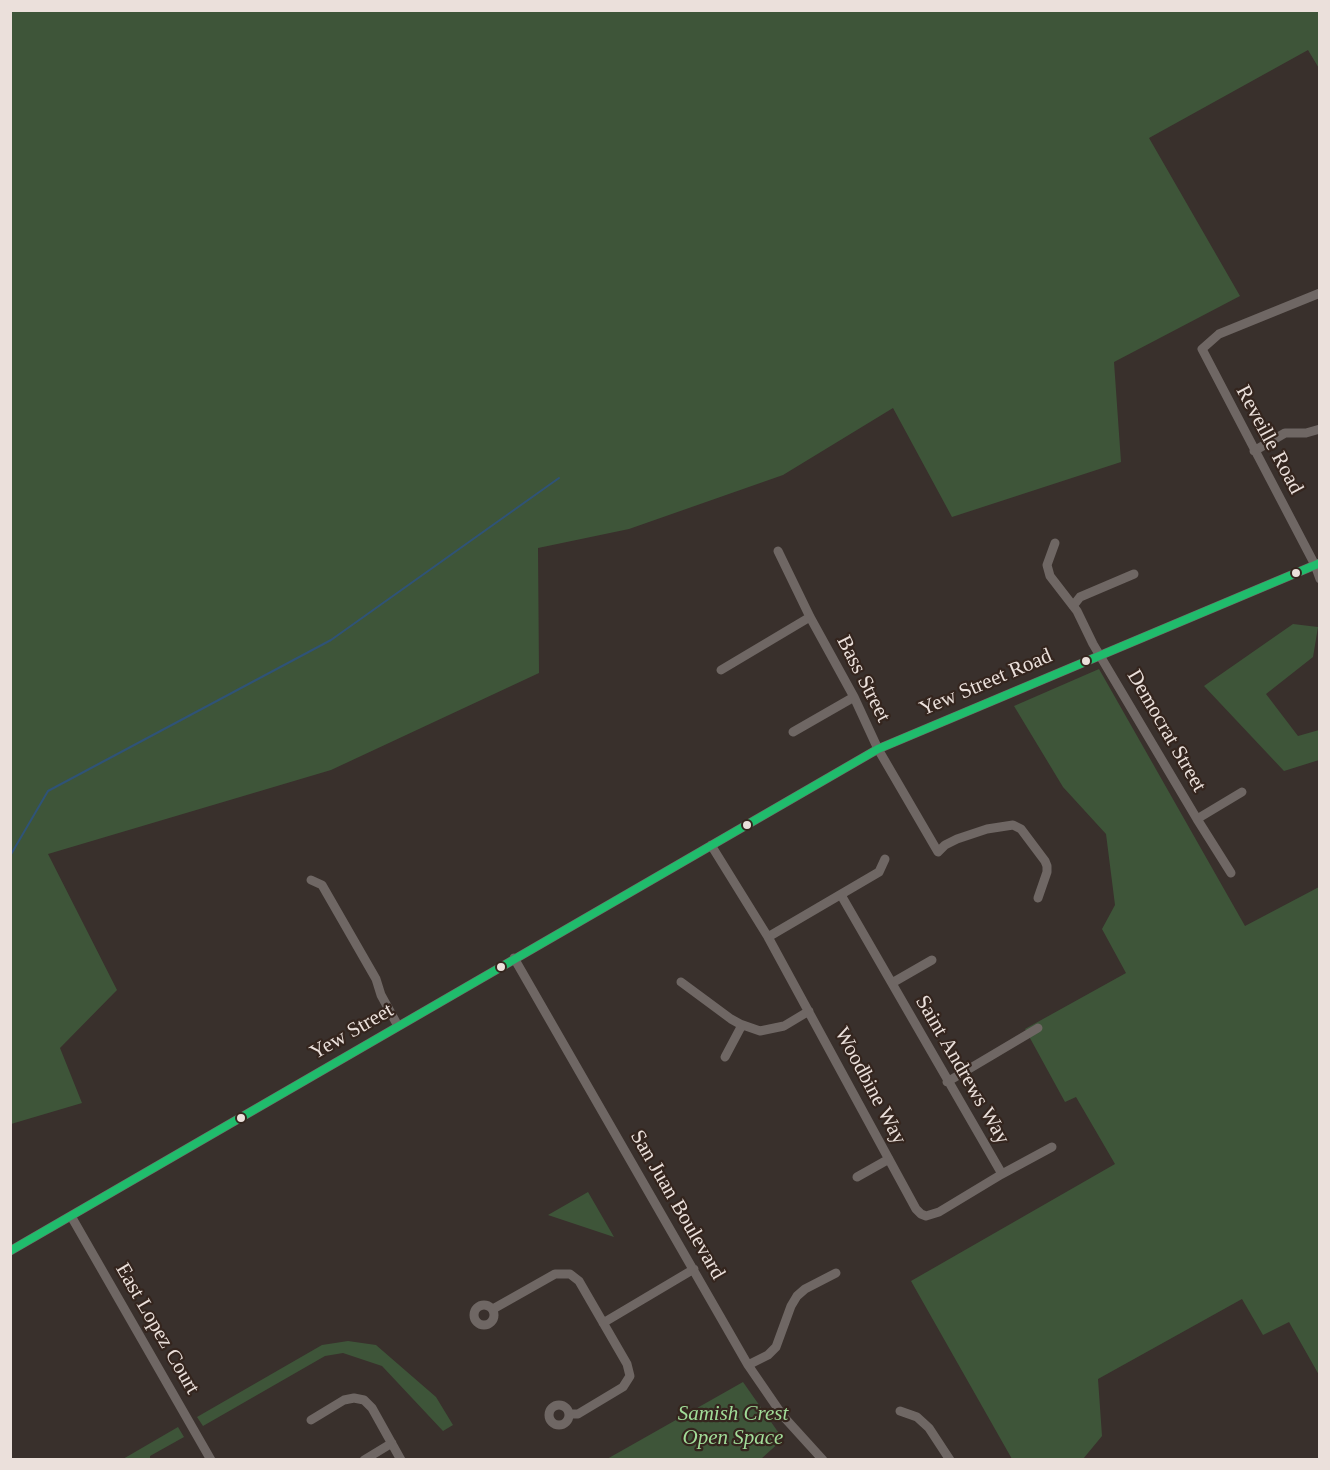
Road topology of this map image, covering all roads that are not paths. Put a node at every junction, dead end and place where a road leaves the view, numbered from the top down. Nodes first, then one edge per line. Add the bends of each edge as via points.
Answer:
1 (1320, 293) edge
2 (1320, 429) edge
3 (1254, 451) junction
4 (1055, 543) dead end
5 (778, 551) dead end
6 (1317, 564) edge
7 (1134, 574) dead end
8 (1320, 579) edge
9 (1073, 606) junction
10 (810, 617) junction
11 (1100, 654) junction
12 (721, 670) dead end
13 (854, 697) junction
14 (793, 732) dead end
15 (878, 749) junction
16 (1242, 792) dead end
17 (1197, 819) junction
18 (711, 845) junction
19 (885, 859) dead end
20 (1231, 873) dead end
21 (311, 880) dead end
22 (841, 896) junction
23 (1038, 898) dead end
24 (768, 938) junction
25 (514, 958) junction
26 (932, 960) dead end
27 (681, 982) dead end
28 (892, 983) junction
29 (809, 1011) junction
30 (742, 1025) junction
31 (398, 1026) junction
32 (1038, 1028) dead end
33 (725, 1057) dead end
34 (947, 1082) junction
35 (1052, 1147) dead end
36 (889, 1159) junction
37 (1002, 1174) junction
38 (857, 1177) dead end
39 (71, 1215) junction
40 (10, 1251) edge
41 (694, 1269) junction
42 (836, 1273) dead end
43 (493, 1310) dead end
44 (603, 1323) junction
45 (747, 1365) junction
46 (900, 1411) dead end
47 (569, 1414) dead end
48 (311, 1420) dead end
49 (392, 1443) junction
50 (211, 1460) edge
51 (364, 1460) edge
52 (401, 1460) edge
53 (823, 1460) edge
54 (950, 1460) edge

1 - 3 street, Reveille Road via 1220,333 1202,349
2 - 3 street via 1285,433
3 - 6 street, Reveille Road
4 - 9 street, Democrat Street via 1047,565 1050,576
5 - 10 street, Bass Street
6 - 8 street, Reveille Road
6 - 11 street, Yew Street Road
7 - 9 street via 1080,597
9 - 11 street, Democrat Street
10 - 12 street
10 - 13 street, Bass Street
11 - 15 street, Yew Street Road
11 - 17 street, Democrat Street
13 - 14 street
13 - 15 street, Bass Street
15 - 18 street, Yew Street Road
15 - 23 street, Bass Street via 938,852 957,839 987,829 1012,825 1021,829 1047,866
16 - 17 street
17 - 20 street, Democrat Street
18 - 24 street, Woodbine Way
18 - 25 street, Yew Street
19 - 22 street via 879,872
21 - 31 street via 322,885
22 - 24 street
22 - 28 street, Saint Andrews Way
24 - 29 street, Woodbine Way
25 - 31 street, Yew Street
25 - 41 street, San Juan Boulevard
26 - 28 street, Saint Andrews Way
27 - 30 street
28 - 34 street, Saint Andrews Way
29 - 30 street via 784,1026 768,1030
29 - 36 street, Woodbine Way
30 - 33 street
31 - 39 street, Yew Street
32 - 34 street
34 - 37 street, Saint Andrews Way
35 - 37 street, Woodbine Way
36 - 37 street, Woodbine Way via 916,1209 926,1216
36 - 38 street
39 - 40 street, Yew Street
39 - 50 street, East Lopez Court
41 - 44 street
41 - 45 street, San Juan Boulevard
42 - 45 street via 797,1296 776,1347
43 - 44 street via 555,1274 566,1272 579,1281
44 - 47 street via 630,1376 623,1387 578,1413
45 - 53 street, San Juan Boulevard via 783,1416
46 - 54 street via 929,1428
48 - 49 street via 354,1398 372,1408
49 - 51 street
49 - 52 street

